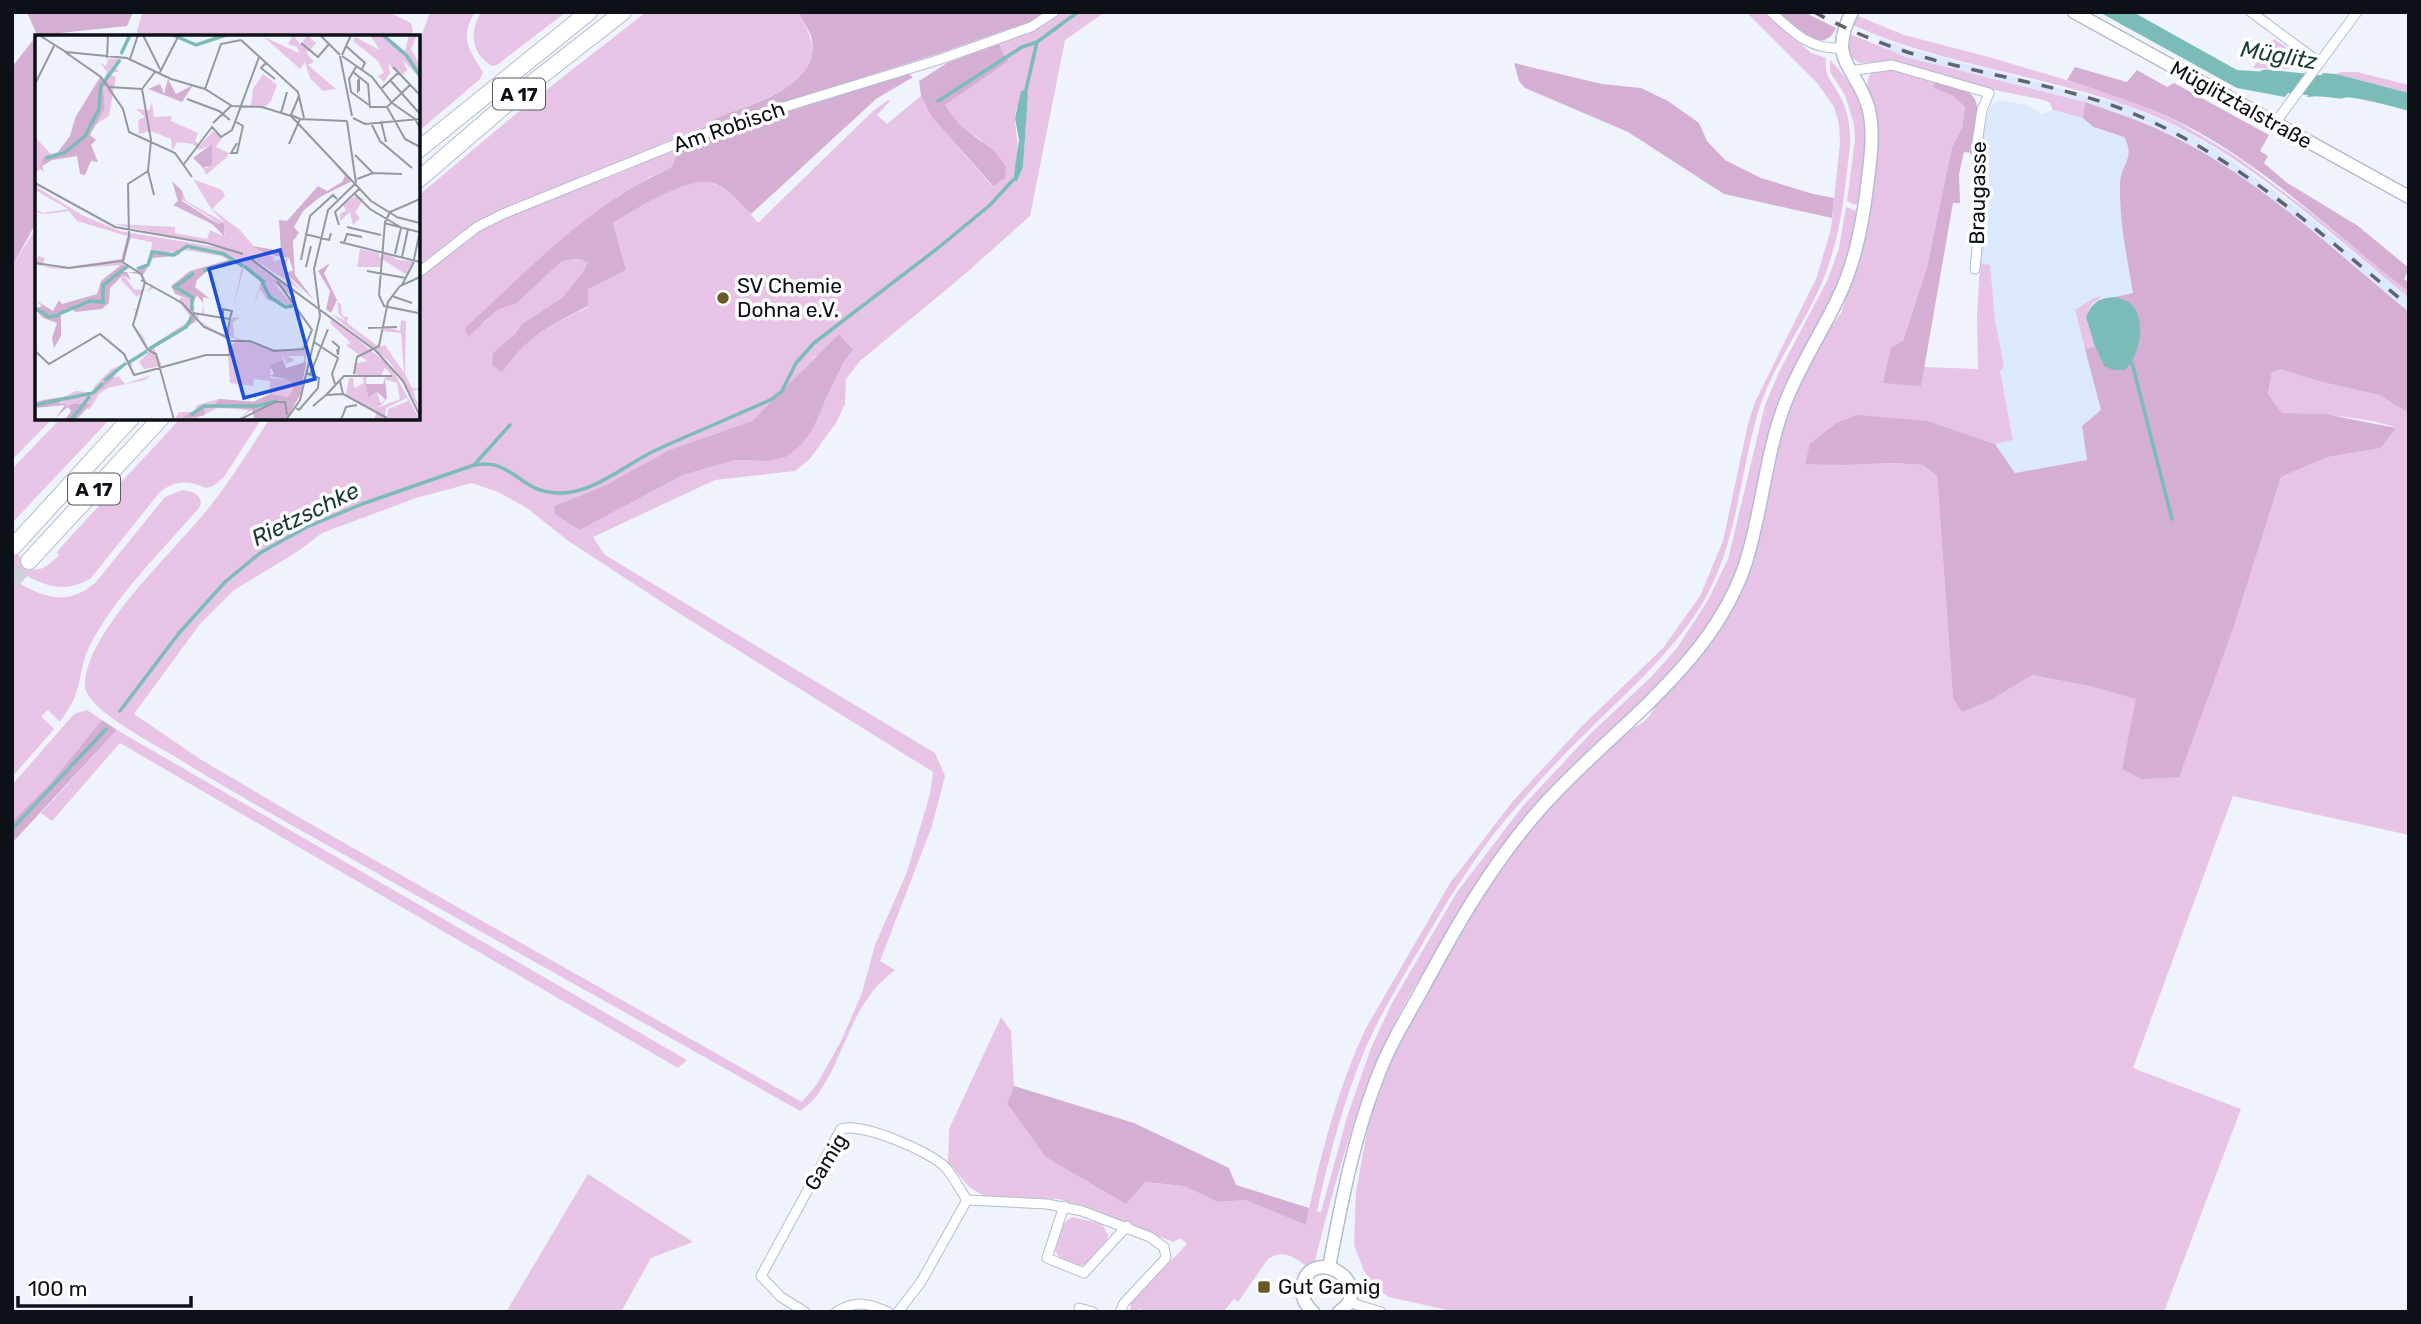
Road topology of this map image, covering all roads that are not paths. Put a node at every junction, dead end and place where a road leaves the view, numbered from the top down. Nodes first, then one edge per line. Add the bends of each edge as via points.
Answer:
1 (589, 12) edge
2 (623, 12) edge
3 (1054, 12) edge
4 (1771, 12) edge
5 (1852, 12) edge
6 (2074, 12) edge
7 (2251, 12) edge
8 (2357, 12) edge
9 (1841, 48) junction
10 (2317, 68) junction
11 (1850, 71) junction
12 (2275, 124) junction
13 (420, 148) edge
14 (420, 178) edge
15 (2409, 197) edge
16 (1975, 269) dead end
17 (420, 271) edge
18 (129, 420) edge
19 (159, 420) edge
20 (13, 547) edge
21 (29, 561) tunnel mouth
22 (967, 1200) junction
23 (1064, 1206) junction
24 (1127, 1226) junction
25 (1329, 1267) junction
26 (1343, 1307) edge
27 (1079, 1308) dead end
28 (1305, 1309) edge
29 (805, 1312) edge
30 (836, 1312) edge
31 (888, 1312) edge
32 (898, 1312) edge
33 (1093, 1312) edge
34 (1120, 1312) edge
35 (1381, 1312) edge

1 - 13 highway, A 17
2 - 14 highway, A 17
3 - 17 street, Am Robisch via 1031,27 941,59 681,142 503,214
4 - 9 street via 1808,42
5 - 9 street
6 - 12 street, Müglitztalstraße
7 - 10 street
8 - 10 street
9 - 11 street
10 - 12 street
11 - 16 street, Braugasse via 1892,65 1989,93 1976,150 1981,208
11 - 25 street via 1871,124 1856,250 1840,295 1782,412 1740,578 1714,626 1680,670 1561,785 1482,884 1375,1082
12 - 15 street, Müglitztalstraße
18 - 20 highway, A 17
19 - 21 highway, A 17
22 - 23 street
22 - 29 street, Gamig via 946,1168 934,1159 894,1140 841,1129 761,1276 781,1297
22 - 32 street
23 - 24 street
23 - 24 street via 1047,1258 1084,1273
24 - 34 street via 1164,1248 1166,1258
25 - 26 street via 1346,1277 1350,1290
25 - 28 street via 1305,1279
26 - 35 street
27 - 33 street
30 - 31 street via 849,1304 867,1303

